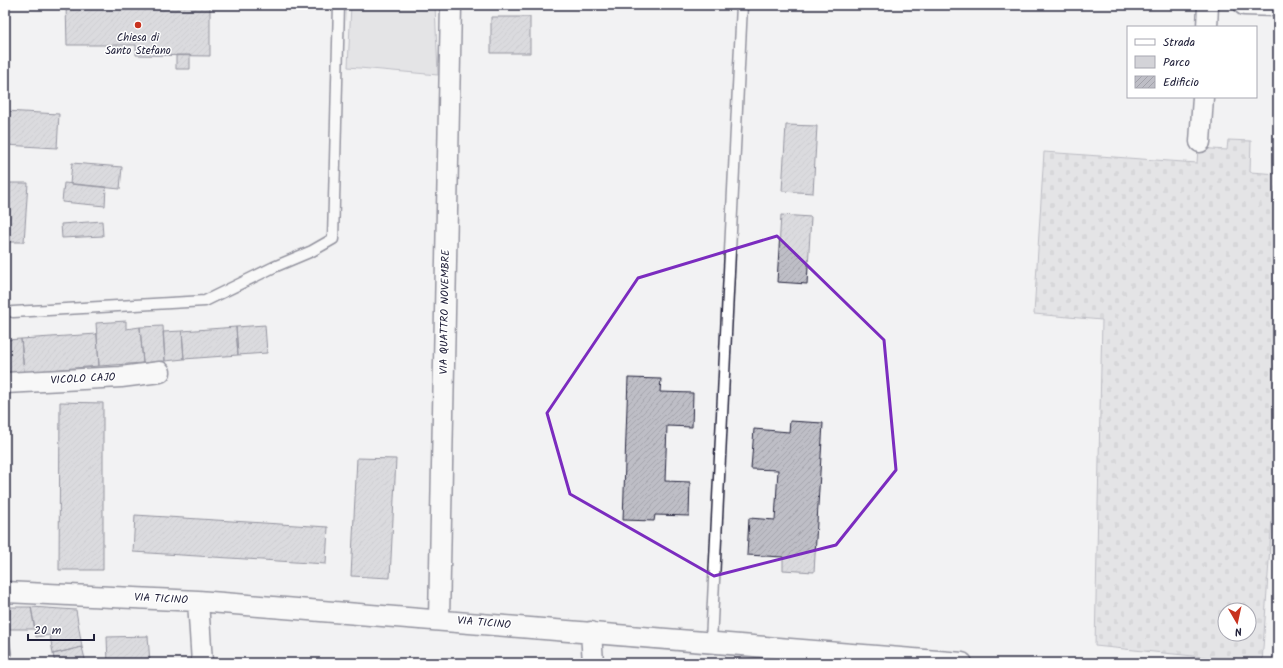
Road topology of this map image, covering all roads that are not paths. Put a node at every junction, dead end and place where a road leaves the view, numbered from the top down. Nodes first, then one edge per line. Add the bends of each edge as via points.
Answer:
1 (340, 5) edge
2 (451, 5) edge
3 (742, 5) edge
4 (1208, 5) edge
5 (1244, 5) edge
6 (1278, 6) edge
7 (1207, 26) edge
8 (1203, 98) edge
9 (1200, 142) dead end
10 (13, 312) dead end
11 (160, 372) dead end
12 (5, 383) edge
13 (5, 592) edge
14 (198, 601) junction
15 (439, 620) junction
16 (591, 632) junction
17 (711, 642) junction
18 (821, 657) edge
19 (202, 663) edge
20 (593, 663) edge
21 (962, 663) edge

1 - 10 lane via 333,239 205,301
2 - 15 street, VIA QUATTRO NOVEMBRE
3 - 17 lane
4 - 7 street
5 - 6 street
8 - 9 street
11 - 12 street, VICOLO CAJO via 121,377
13 - 14 street, VIA TICINO
14 - 15 street, VIA TICINO
14 - 19 street
15 - 16 street, VIA TICINO
16 - 17 street, VIA TICINO
16 - 20 street
17 - 18 street, VIA TICINO
18 - 21 street, VIA TICINO

